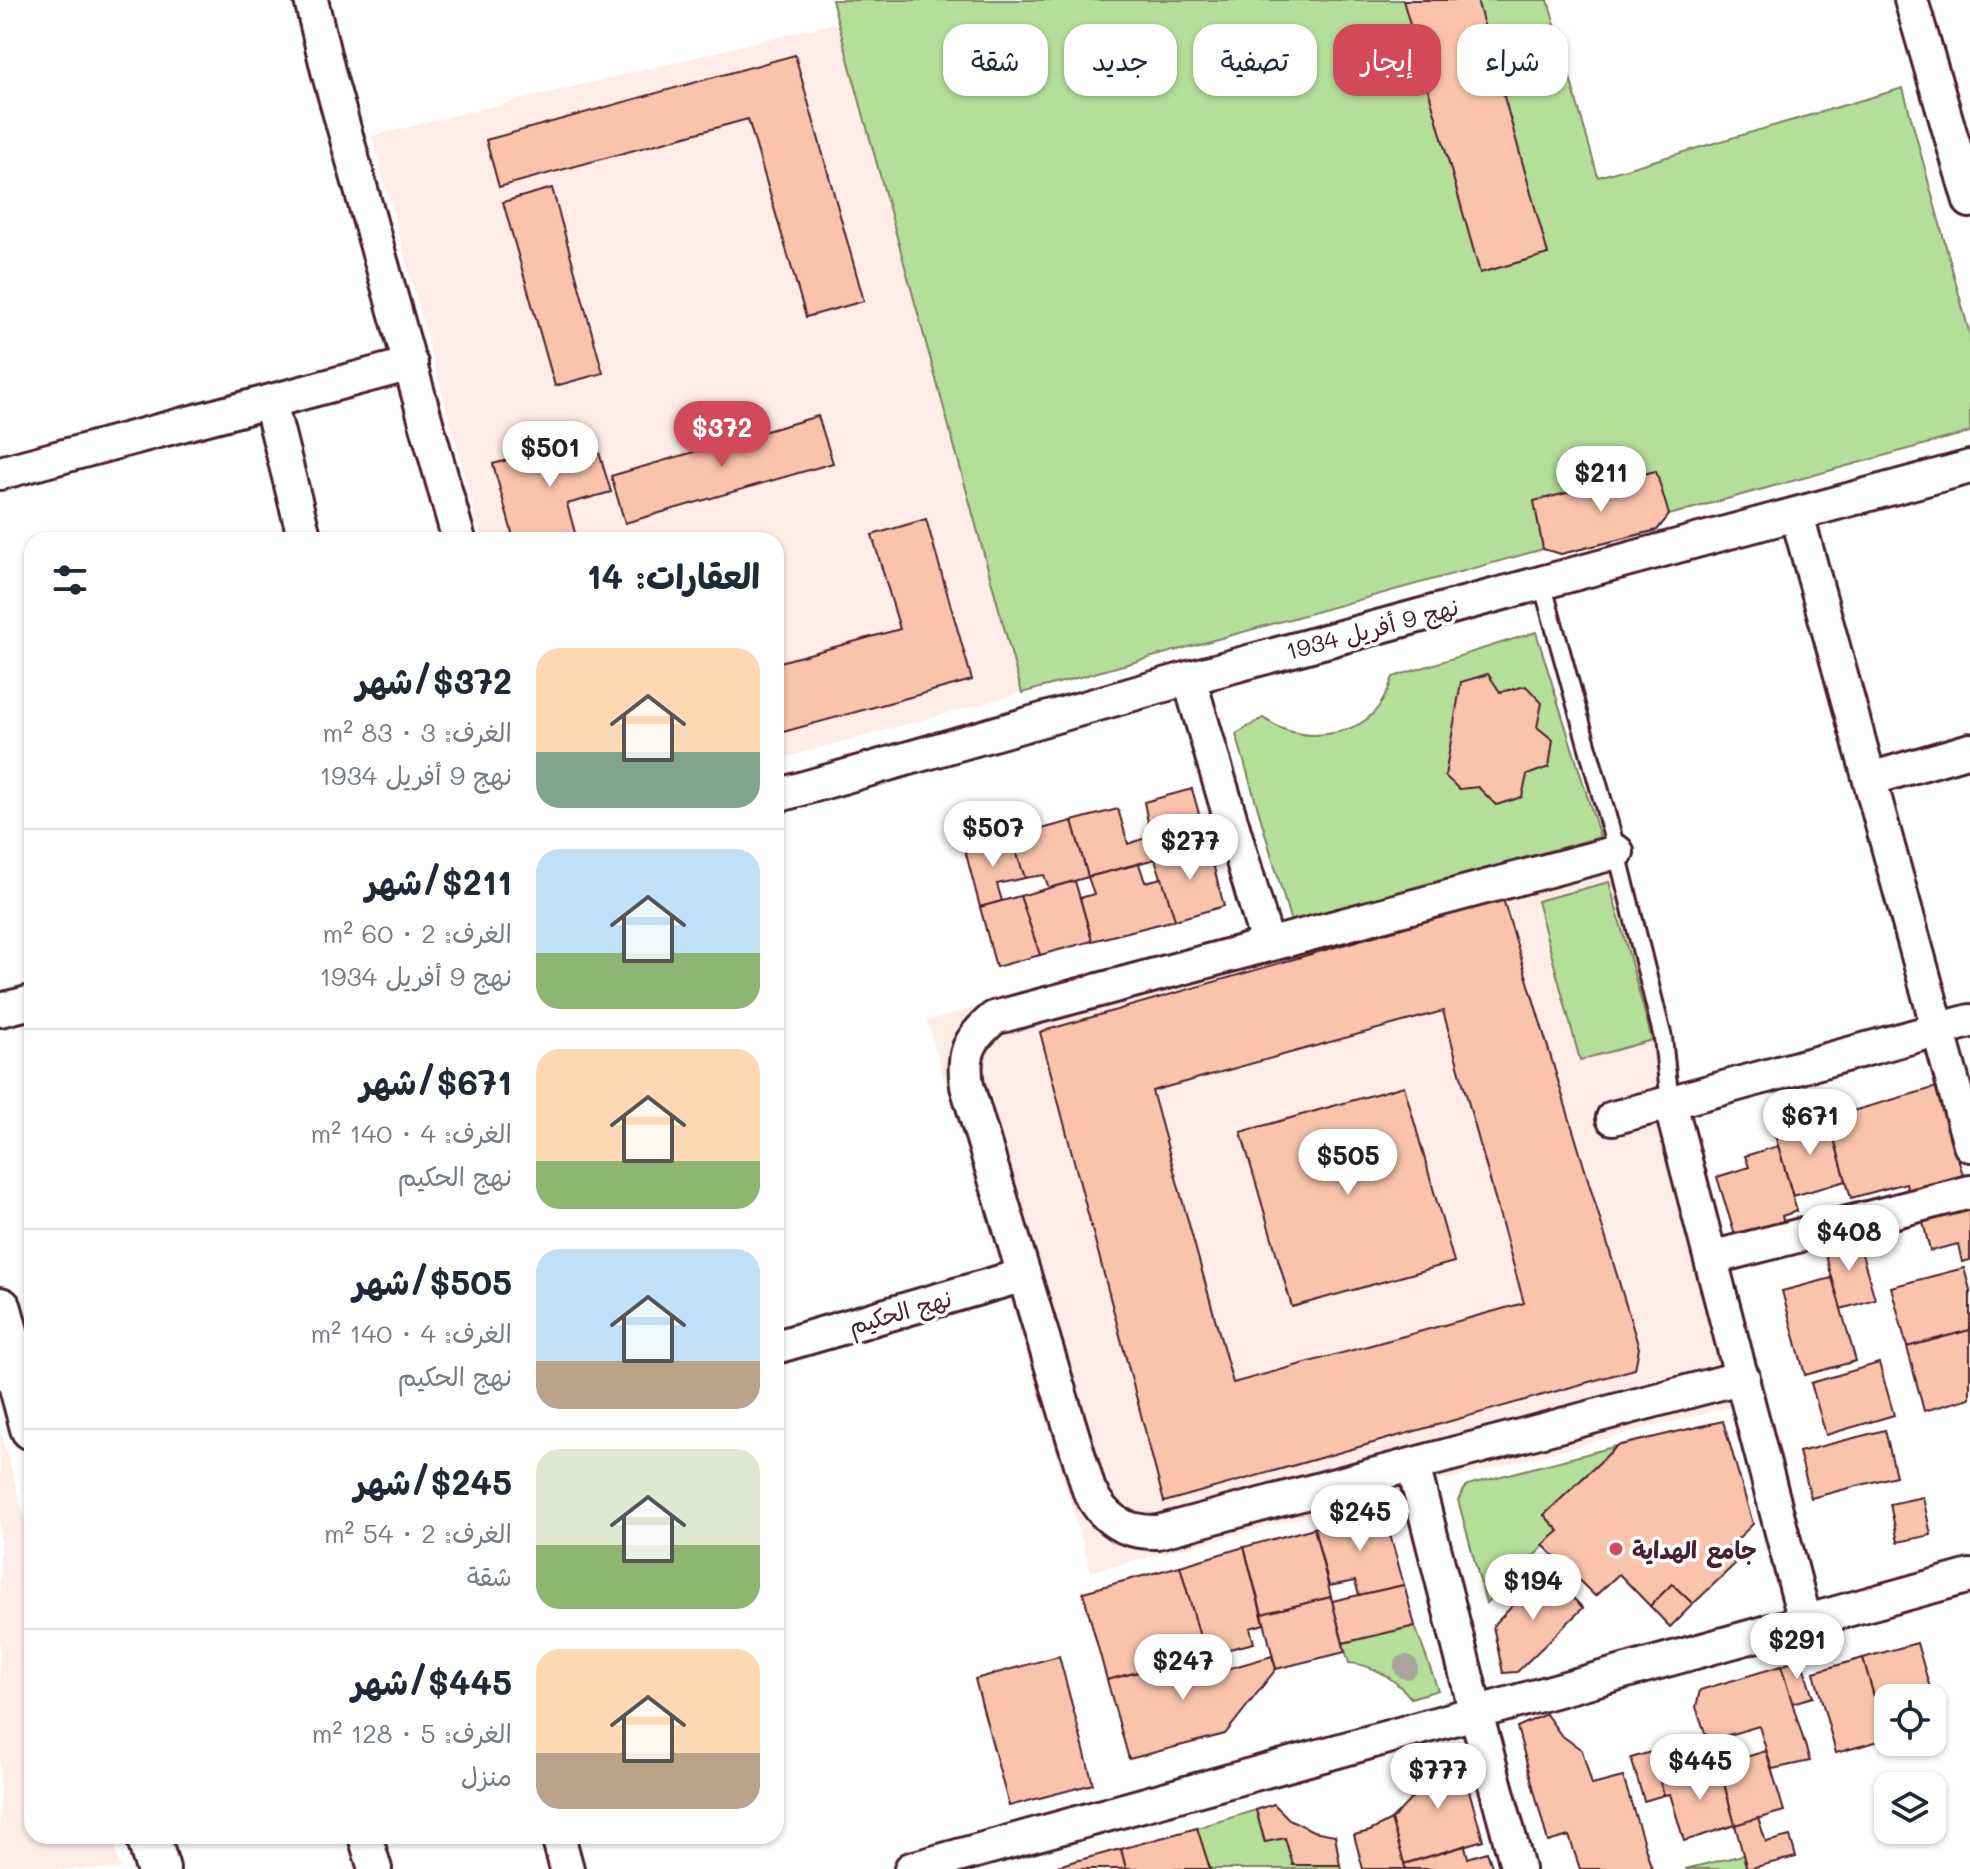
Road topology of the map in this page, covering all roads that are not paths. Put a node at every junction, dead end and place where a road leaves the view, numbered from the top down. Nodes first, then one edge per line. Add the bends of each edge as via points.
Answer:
1 (311, 0) edge
2 (1911, 0) edge
3 (1970, 201) edge
4 (411, 364) junction
5 (270, 402) junction
6 (1970, 467) edge
7 (0, 473) edge
8 (1797, 515) junction
9 (303, 532) edge
10 (457, 532) edge
11 (1542, 583) junction
12 (1189, 678) junction
13 (1970, 750) edge
14 (1870, 779) junction
15 (784, 794) edge
16 (1617, 852) junction
17 (1267, 943) junction
18 (24, 1004) edge
19 (0, 1010) edge
20 (1970, 1021) edge
21 (1939, 1030) junction
22 (1670, 1103) junction
23 (1613, 1118) dead end
24 (1970, 1145) edge
25 (1970, 1192) edge
26 (1711, 1258) junction
27 (1024, 1275) junction
28 (0, 1309) edge
29 (784, 1345) edge
30 (1743, 1377) junction
31 (24, 1398) edge
32 (1413, 1465) junction
33 (1970, 1576) edge
34 (1805, 1621) junction
35 (1476, 1713) junction
36 (150, 1844) edge
37 (367, 1844) edge
38 (560, 1844) edge
39 (158, 1869) edge
40 (375, 1869) edge
41 (567, 1869) edge
42 (911, 1869) edge
43 (1518, 1869) edge

1 - 4 street
2 - 3 street
4 - 5 street
4 - 10 street
5 - 7 street
5 - 9 street
6 - 8 street, نهج 9 أفريل 1934
8 - 11 street, نهج 9 أفريل 1934
8 - 14 street
11 - 12 street, نهج 9 أفريل 1934
11 - 16 lane
12 - 15 street, نهج 9 أفريل 1934
12 - 17 street
13 - 14 street
14 - 21 street
16 - 17 street
16 - 22 lane via 1663,1038
17 - 27 street via 1013,1011 979,1030 968,1047 967,1086
18 - 19 street
20 - 21 street
21 - 22 street
21 - 24 street
22 - 23 street
22 - 26 street
25 - 26 street
26 - 30 street
27 - 29 street, نهج الحكيم
27 - 32 street via 1089,1490 1097,1506 1123,1528 1158,1532
28 - 31 street
30 - 32 street
30 - 34 street
32 - 35 street
33 - 34 street
34 - 35 street
35 - 42 street
35 - 43 street
36 - 39 street
37 - 40 street
38 - 41 street

